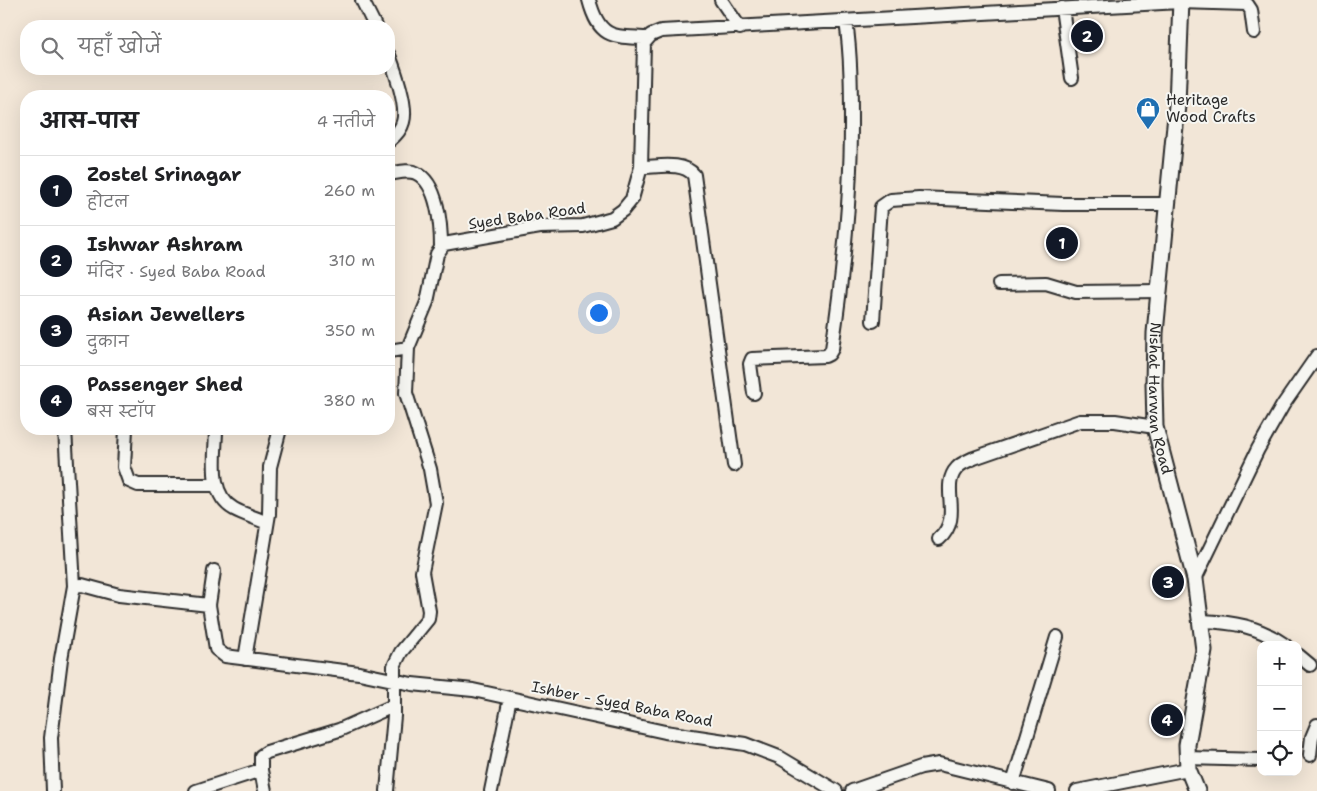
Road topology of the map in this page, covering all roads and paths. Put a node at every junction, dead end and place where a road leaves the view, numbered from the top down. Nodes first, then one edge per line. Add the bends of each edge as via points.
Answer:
1 (362, 0) edge
2 (589, 0) edge
3 (721, 0) edge
4 (1181, 1) edge
5 (1062, 8) junction
6 (372, 20) edge
7 (846, 22) junction
8 (740, 28) junction
9 (1254, 32) dead end
10 (647, 38) junction
11 (395, 71) edge
12 (1072, 78) dead end
13 (395, 135) edge
14 (641, 167) junction
15 (395, 173) edge
16 (1168, 204) junction
17 (441, 246) junction
18 (999, 284) dead end
19 (1160, 291) junction
20 (873, 321) dead end
21 (408, 348) junction
22 (395, 350) edge
23 (1317, 356) edge
24 (754, 393) dead end
25 (1155, 427) junction
26 (65, 435) edge
27 (126, 435) edge
28 (216, 435) edge
29 (278, 435) edge
30 (734, 465) dead end
31 (216, 485) junction
32 (268, 522) junction
33 (940, 539) dead end
34 (214, 571) dead end
35 (1195, 579) junction
36 (74, 586) junction
37 (209, 605) junction
38 (1201, 621) junction
39 (1057, 636) dead end
40 (1278, 641) edge
41 (1302, 658) edge
42 (245, 659) junction
43 (1310, 665) dead end
44 (393, 679) junction
45 (510, 698) junction
46 (393, 706) junction
47 (1317, 725) edge
48 (1309, 756) edge
49 (1257, 760) edge
50 (1187, 763) junction
51 (261, 770) junction
52 (1013, 783) junction
53 (858, 790) edge
54 (53, 791) edge
55 (196, 791) edge
56 (264, 791) edge
57 (386, 791) edge
58 (491, 791) edge
59 (836, 791) edge
60 (1049, 791) edge
61 (1077, 791) edge
62 (1196, 791) edge

1 - 6 street
2 - 10 street via 602,30 617,37
3 - 8 street
4 - 5 street
4 - 9 street via 1247,4 1252,10
4 - 16 main road, Nishat Harwan Road via 1178,105
5 - 7 street
5 - 12 street
7 - 8 street
7 - 24 street via 850,52 851,162 844,269 832,349 825,356 752,359
8 - 10 street via 661,31
10 - 14 street, Syed Baba Road
11 - 13 street via 404,115 400,130
14 - 17 street, Syed Baba Road via 632,199 612,218 583,226 540,227
14 - 30 street via 681,166 694,175
15 - 17 street via 411,172 428,184 440,217
16 - 19 main road, Nishat Harwan Road
16 - 20 street via 892,200 882,207
17 - 21 street via 426,302
18 - 19 street via 1046,283 1076,292
19 - 25 main road, Nishat Harwan Road via 1155,333
21 - 22 street
21 - 44 street via 406,393 430,469 436,503 422,572 428,618 397,658
23 - 35 street via 1258,449
25 - 33 street via 1115,421 1080,421 960,465 952,475 950,526
25 - 35 main road, Nishat Harwan Road
26 - 36 street
27 - 31 street via 124,467 129,482 138,485
28 - 31 street
29 - 32 street via 270,467
31 - 32 street via 234,509
32 - 42 street
34 - 37 street
35 - 38 main road, Nishat Harwan Road
36 - 37 street
36 - 54 street via 51,738
37 - 42 street, Ishber - Syed Baba Road via 218,653
38 - 40 street via 1242,624
38 - 50 main road, Nishat Harwan Road via 1204,650
39 - 52 street
41 - 43 street
42 - 44 street, Ishber - Syed Baba Road
44 - 45 street, Ishber - Syed Baba Road
44 - 46 street
45 - 58 street
45 - 59 street, Ishber - Syed Baba Road via 665,732 745,744 779,757
46 - 51 street via 339,730 267,752 262,756
46 - 57 street
47 - 48 street
49 - 50 street
50 - 61 street
50 - 62 main road, Nishat Harwan Road
51 - 55 street
51 - 56 street
52 - 53 street via 939,764 921,767
52 - 60 street

